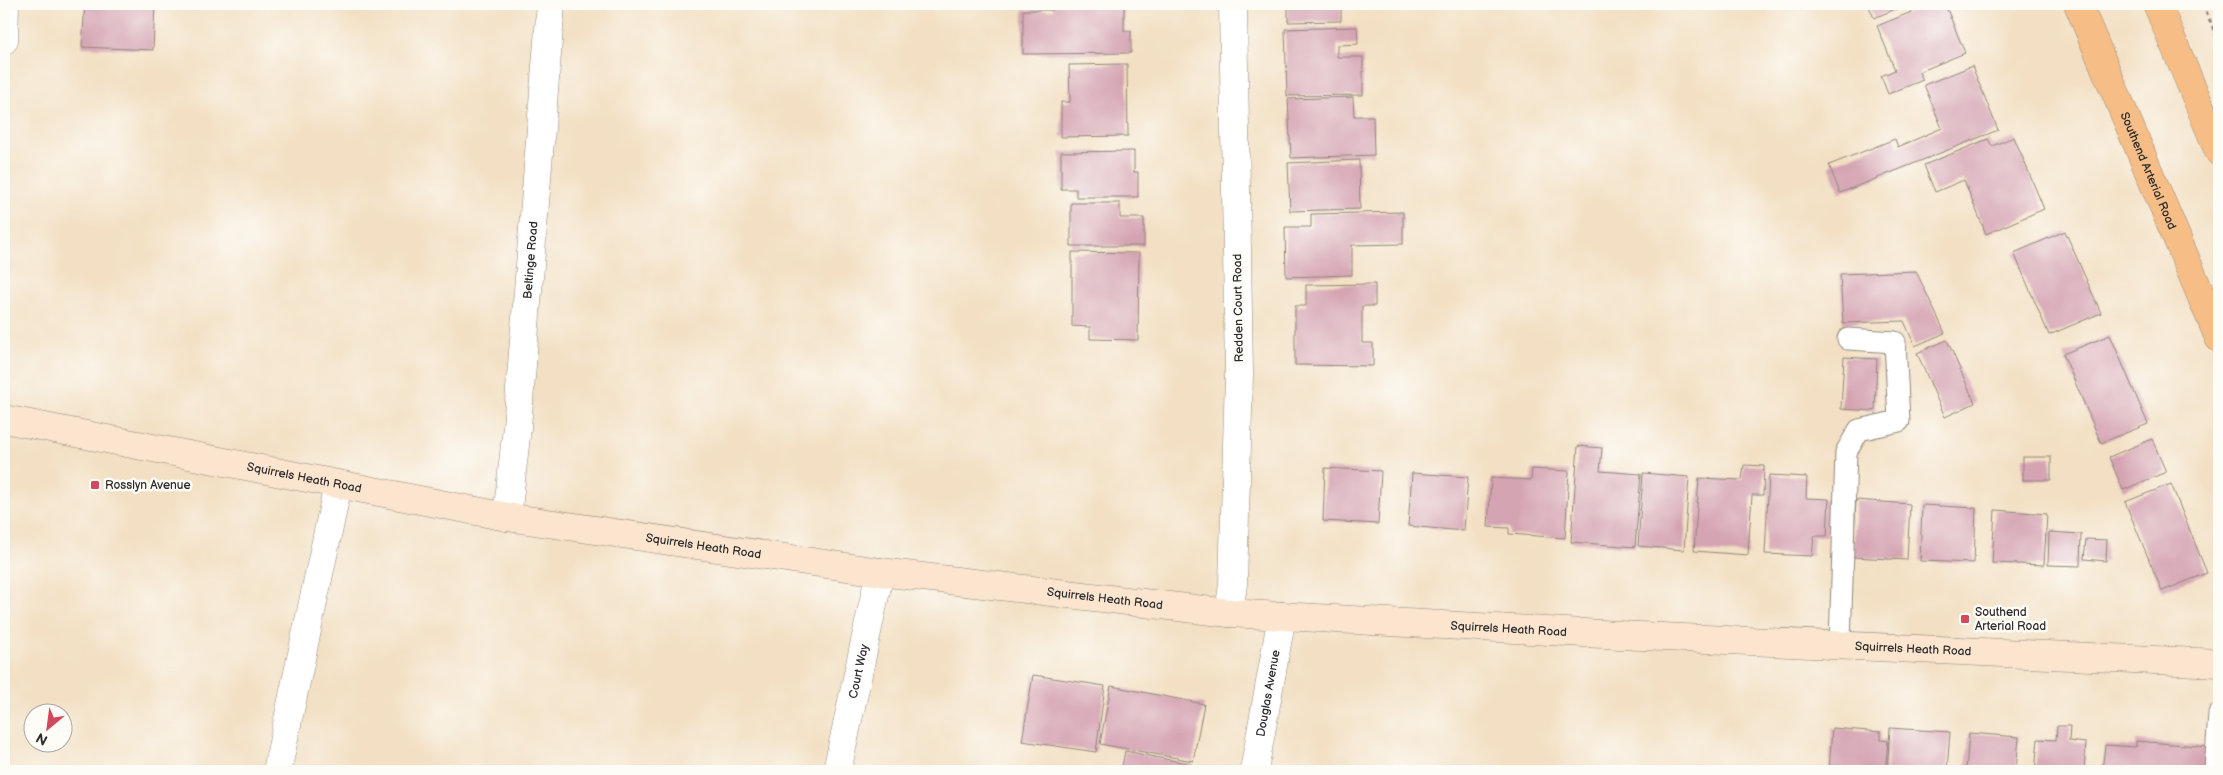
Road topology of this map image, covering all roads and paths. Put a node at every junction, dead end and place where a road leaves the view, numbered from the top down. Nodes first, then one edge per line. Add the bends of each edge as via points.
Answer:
1 (5, 4) edge
2 (551, 4) edge
3 (1233, 4) edge
4 (2078, 4) edge
5 (2157, 4) edge
6 (2203, 4) edge
7 (4, 40) edge
8 (2219, 42) edge
9 (2219, 152) edge
10 (2219, 338) edge
11 (1848, 339) dead end
12 (4, 419) edge
13 (338, 485) junction
14 (507, 517) junction
15 (880, 572) junction
16 (1229, 613) junction
17 (1282, 616) junction
18 (1840, 644) junction
19 (2219, 663) edge
20 (2219, 714) edge
21 (2219, 718) edge
22 (277, 771) edge
23 (837, 771) edge
24 (1254, 771) edge
25 (2215, 771) edge

1 - 7 street
2 - 14 street, Beltinge Road via 518,427
3 - 16 street, Redden Court Road via 1239,375 1233,584
4 - 10 highway, Southend Arterial Road
5 - 9 highway
6 - 8 path
11 - 18 lane via 1896,342 1898,421 1859,430 1846,452
12 - 13 street, Squirrels Heath Road
13 - 14 street, Squirrels Heath Road
13 - 22 street
14 - 15 street, Squirrels Heath Road
15 - 16 street, Squirrels Heath Road
15 - 23 street, Court Way
16 - 17 street, Squirrels Heath Road
17 - 18 street, Squirrels Heath Road
17 - 24 street, Douglas Avenue
18 - 19 street, Squirrels Heath Road
20 - 21 lane
21 - 25 lane

